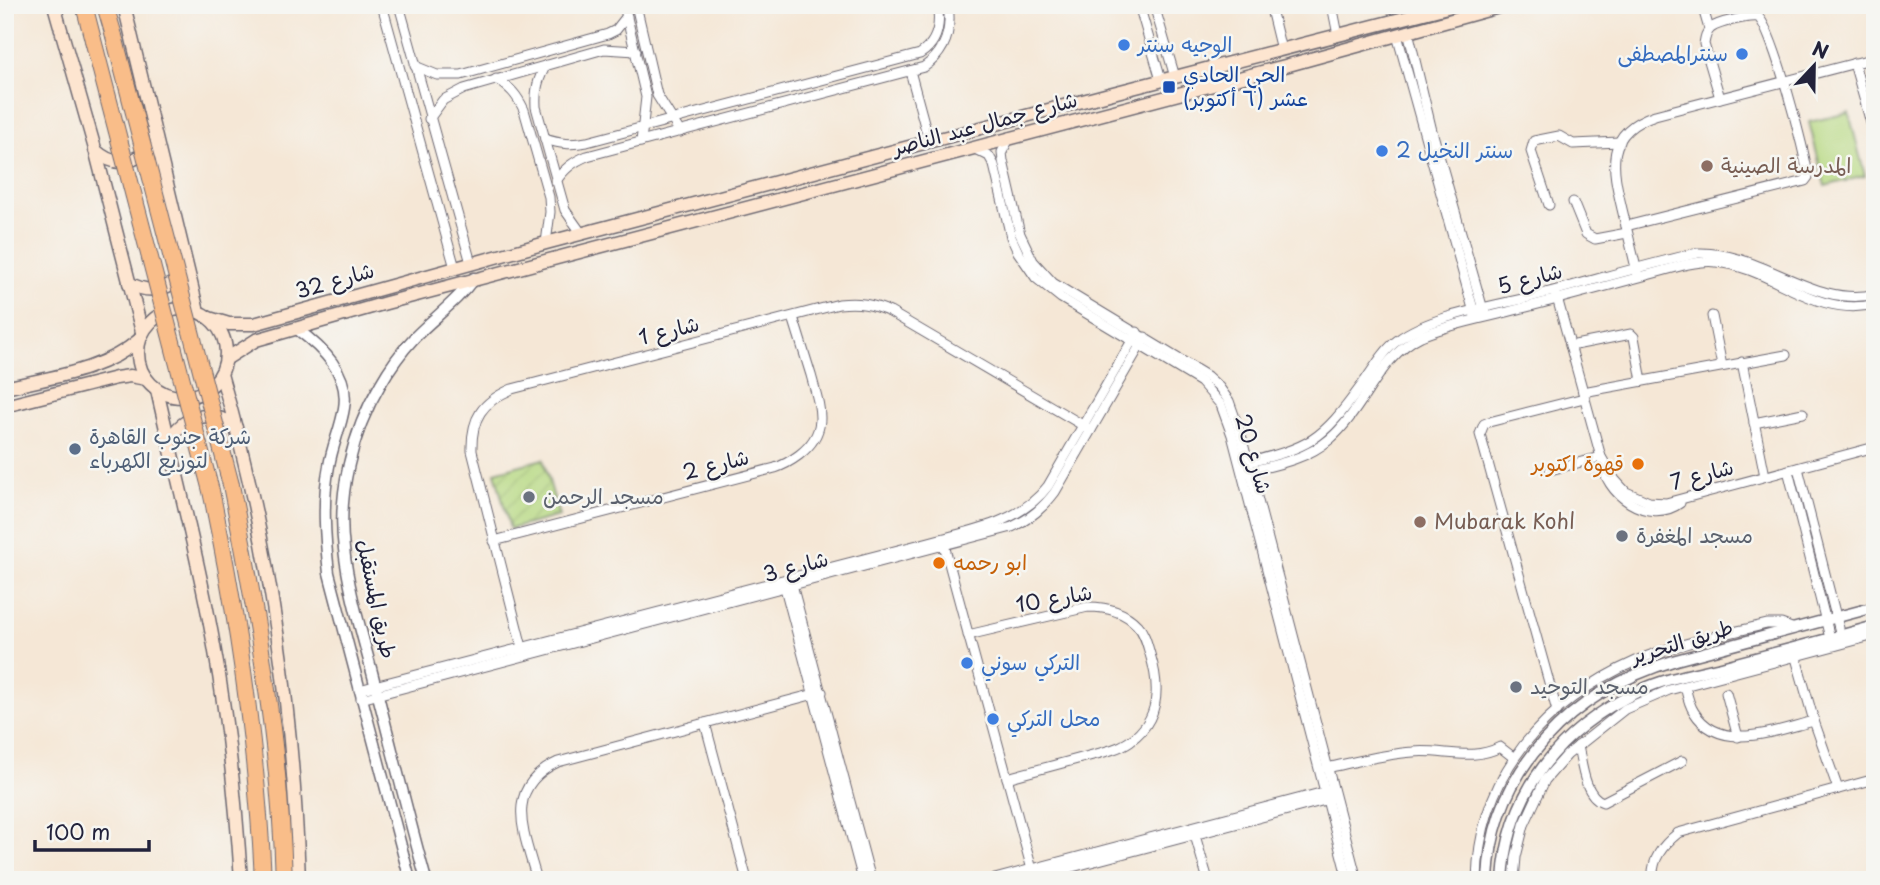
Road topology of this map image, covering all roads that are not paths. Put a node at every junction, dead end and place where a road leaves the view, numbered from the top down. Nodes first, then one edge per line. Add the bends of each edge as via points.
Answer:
1 (54, 5) edge
2 (84, 5) edge
3 (105, 5) edge
4 (124, 5) edge
5 (383, 5) edge
6 (399, 5) edge
7 (409, 5) edge
8 (624, 5) edge
9 (636, 5) edge
10 (937, 5) edge
11 (948, 5) edge
12 (1139, 5) edge
13 (1154, 5) edge
14 (1270, 5) edge
15 (1332, 5) edge
16 (1506, 5) edge
17 (1702, 5) edge
18 (1446, 6) edge
19 (1752, 11) edge
20 (627, 16) junction
21 (402, 17) junction
22 (1709, 29) junction
23 (1402, 33) junction
24 (1338, 35) junction
25 (600, 36) junction
26 (604, 49) junction
27 (1281, 50) junction
28 (636, 51) junction
29 (1875, 58) edge
30 (1854, 63) junction
31 (546, 65) junction
32 (415, 66) junction
33 (909, 72) junction
34 (461, 75) junction
35 (1175, 77) junction
36 (496, 79) junction
37 (1161, 80) junction
38 (1783, 81) junction
39 (464, 89) junction
40 (657, 95) junction
41 (646, 97) junction
42 (1720, 98) junction
43 (536, 107) junction
44 (524, 110) junction
45 (429, 119) junction
46 (672, 120) junction
47 (643, 128) junction
48 (680, 132) junction
49 (158, 137) junction
50 (1010, 137) junction
51 (1875, 137) edge
52 (545, 139) junction
53 (929, 141) junction
54 (641, 142) junction
55 (1619, 142) junction
56 (970, 147) junction
57 (95, 149) junction
58 (810, 173) junction
59 (777, 183) junction
60 (557, 185) junction
61 (547, 190) junction
62 (813, 190) junction
63 (783, 197) junction
64 (1573, 202) dead end
65 (1549, 205) dead end
66 (1627, 229) junction
67 (582, 234) junction
68 (546, 243) junction
69 (471, 263) junction
70 (187, 264) junction
71 (455, 268) junction
72 (1637, 273) junction
73 (474, 278) junction
74 (130, 283) junction
75 (1556, 295) junction
76 (1875, 295) edge
77 (1875, 304) edge
78 (204, 315) junction
79 (1480, 315) junction
80 (1712, 316) dead end
81 (793, 317) junction
82 (254, 324) junction
83 (297, 329) junction
84 (141, 336) junction
85 (1139, 338) junction
86 (256, 340) junction
87 (1570, 346) junction
88 (1786, 355) dead end
89 (226, 359) junction
90 (1742, 362) junction
91 (1722, 366) junction
92 (220, 374) junction
93 (146, 379) junction
94 (1642, 381) junction
95 (5, 388) edge
96 (157, 390) junction
97 (1584, 395) junction
98 (5, 407) edge
99 (1803, 413) dead end
100 (1754, 423) junction
101 (236, 428) junction
102 (1087, 428) junction
103 (169, 442) junction
104 (1875, 447) edge
105 (1601, 457) junction
106 (1245, 468) junction
107 (1798, 468) junction
108 (1550, 470) dead end
109 (1788, 470) junction
110 (1765, 476) junction
111 (1686, 498) junction
112 (494, 541) junction
113 (944, 542) junction
114 (787, 582) junction
115 (1875, 607) edge
116 (1831, 619) junction
117 (1875, 626) edge
118 (1794, 629) junction
119 (968, 635) junction
120 (1875, 635) edge
121 (1835, 637) junction
122 (523, 651) junction
123 (1796, 658) junction
124 (1753, 664) junction
125 (1685, 686) junction
126 (377, 690) junction
127 (1726, 692) dead end
128 (818, 693) junction
129 (360, 694) junction
130 (1557, 712) junction
131 (1814, 721) junction
132 (705, 723) junction
133 (1738, 737) junction
134 (1578, 746) junction
135 (1513, 757) junction
136 (1682, 761) dead end
137 (1327, 768) junction
138 (1007, 778) junction
139 (1875, 780) edge
140 (1838, 789) junction
141 (1329, 795) junction
142 (1194, 831) junction
143 (1032, 873) junction
144 (241, 880) edge
145 (263, 880) edge
146 (284, 880) edge
147 (299, 880) edge
148 (410, 880) edge
149 (425, 880) edge
150 (537, 880) edge
151 (747, 880) edge
152 (863, 880) edge
153 (871, 880) edge
154 (991, 880) edge
155 (1023, 880) edge
156 (1208, 880) edge
157 (1348, 880) edge
158 (1357, 880) edge
159 (1477, 880) edge
160 (1488, 880) edge
161 (1503, 880) edge
162 (1514, 880) edge
163 (1653, 880) edge

1 - 57 main road
2 - 145 highway, bridge via 211,491 245,683
3 - 146 highway, bridge via 231,485 265,679
4 - 49 main road
5 - 71 street
6 - 21 street
7 - 21 street
8 - 20 street
9 - 40 street
10 - 46 street via 938,28 929,48 920,54
11 - 33 street via 949,32 944,46 937,58
12 - 37 street
13 - 35 street
14 - 27 street
15 - 24 street
16 - 23 main road, شارع جمال عبد الناصر
17 - 22 street
18 - 24 main road, شارع جمال عبد الناصر
19 - 22 street
19 - 38 street via 1763,21
20 - 25 street via 616,30
20 - 28 street
21 - 32 street
22 - 42 street via 1704,44
23 - 50 main road, شارع جمال عبد الناصر
23 - 79 street
24 - 27 main road, شارع جمال عبد الناصر
25 - 26 street via 607,43
25 - 34 street
26 - 28 street
26 - 31 street
27 - 35 main road, شارع جمال عبد الناصر
28 - 41 street
29 - 30 street
30 - 38 street
30 - 51 street
31 - 36 street
31 - 43 street via 535,92
32 - 34 street via 437,75
32 - 45 street
33 - 48 street
33 - 53 street
34 - 39 street via 457,83
35 - 37 main road, شارع جمال عبد الناصر
36 - 39 street
36 - 44 street via 518,97
37 - 53 main road, شارع جمال عبد الناصر
38 - 42 street
38 - 66 street via 1808,172 1805,181
39 - 45 street via 443,100
40 - 41 street via 653,101
40 - 46 street
41 - 47 street
42 - 55 street via 1644,119
43 - 44 street via 529,105
43 - 52 street
44 - 61 street
45 - 69 street
46 - 47 street
46 - 48 street
47 - 52 street via 573,145
47 - 54 street
48 - 54 street
49 - 57 main road via 149,151 131,161 106,160
49 - 70 main road
50 - 56 main road, شارع جمال عبد الناصر
50 - 85 street, شارع 20 via 1003,161 1020,234 1033,261 1053,283
52 - 60 street
53 - 58 main road, شارع جمال عبد الناصر
54 - 60 street via 574,161
55 - 65 street via 1581,145 1559,136 1534,141 1531,151
55 - 66 street via 1613,165
56 - 62 main road, شارع جمال عبد الناصر
56 - 85 street, شارع 20 via 981,150 994,165 1012,237 1029,271 1048,290
57 - 74 main road
58 - 59 main road, شارع جمال عبد الناصر
58 - 62 main road via 807,182
59 - 63 main road via 785,189
59 - 67 main road, شارع جمال عبد الناصر
60 - 61 street via 553,194
60 - 67 street via 565,210
61 - 68 street
62 - 63 main road, شارع جمال عبد الناصر
63 - 73 main road, شارع جمال عبد الناصر
64 - 66 street via 1586,234 1595,239
66 - 72 street
67 - 68 main road, شارع جمال عبد الناصر
68 - 69 main road, شارع جمال عبد الناصر
69 - 71 main road, شارع 32
70 - 74 main road via 178,279 163,288 146,290
70 - 78 main road
71 - 82 main road, شارع 32
72 - 75 street, شارع 5
72 - 76 street, شارع 5 via 1698,253 1715,253 1828,294 1850,298
72 - 77 street, شارع 5 via 1713,261 1737,266 1837,307
73 - 83 main road, شارع 32
73 - 126 street, طريق المستقبل via 390,370 365,414 349,468 343,546
74 - 84 main road
75 - 79 street, شارع 5
75 - 87 street, شارع 7
78 - 82 main road, شارع 32 via 229,324
78 - 84 main road via 170,310 156,316
78 - 89 main road via 223,337
79 - 106 street, شارع 5 via 1417,328 1397,340 1324,433
80 - 91 street
81 - 102 street, شارع 1 via 839,304 873,304
81 - 112 street, شارع 1 via 496,396 483,408 472,435
81 - 112 street, شارع 2 via 821,420 818,433 802,452 782,466
82 - 86 main road
83 - 86 main road, شارع 32
83 - 129 street, طريق المستقبل via 326,353 344,389 345,406 326,491 326,547
84 - 93 main road via 138,360
84 - 95 main road via 103,363
85 - 102 street, شارع 3
85 - 106 street, شارع 20 via 1193,366 1219,387 1235,416
86 - 89 main road, شارع 32
87 - 94 street via 1631,334
87 - 97 street, شارع 7
88 - 90 street
89 - 92 main road
90 - 91 street
90 - 100 street
91 - 94 street
92 - 96 main road via 212,386 192,396 171,396
92 - 101 main road
93 - 96 main road
93 - 98 main road via 116,378
94 - 97 street
96 - 103 main road
97 - 105 street, شارع 7
97 - 130 street via 1489,422 1480,434
99 - 100 street
100 - 110 street
101 - 103 main road via 220,418 201,416 184,422
101 - 147 main road via 260,536 279,659 292,753
102 - 113 street, شارع 3 via 1031,505 1010,518
103 - 144 main road via 214,646 232,768
104 - 107 street, شارع 7
105 - 108 street
105 - 111 street, شارع 7 via 1626,492 1649,502
105 - 111 street via 1611,487 1636,506 1670,509
106 - 137 street, شارع 20
106 - 141 street, شارع 20
107 - 109 street, شارع 7
107 - 116 street
109 - 110 street, شارع 7
109 - 116 street
110 - 111 street, شارع 7
112 - 122 street, شارع 1
113 - 114 street, شارع 3
113 - 119 street
114 - 122 street, شارع 3
114 - 128 street
115 - 116 street, طريق التحرير
116 - 118 street, طريق التحرير
116 - 121 street
117 - 121 street, طريق التحرير
118 - 130 street via 1767,624 1653,654 1617,670
118 - 160 street, طريق التحرير via 1651,667 1606,690 1556,728 1525,762 1505,799 1493,834
119 - 138 street
119 - 138 street, شارع 10 via 1103,607 1138,626 1157,676 1152,715 1131,741
120 - 123 street
121 - 124 street, طريق التحرير
122 - 126 street, شارع 3
123 - 124 street
123 - 131 street
124 - 125 street
124 - 161 street, طريق التحرير via 1638,691 1568,739 1537,771 1518,808
125 - 133 street via 1700,721 1711,730
125 - 134 street via 1639,701
126 - 129 street, شارع 3
126 - 149 street, طريق المستقبل
127 - 133 street
128 - 132 street
128 - 152 street
128 - 153 street
129 - 148 street, طريق المستقبل
130 - 135 street
131 - 133 street
131 - 140 street
132 - 150 street via 558,762 536,775 520,811
132 - 151 street
134 - 136 street via 1590,793 1603,802
134 - 162 street via 1555,766 1530,809 1519,841
135 - 137 street via 1500,747 1471,755 1412,752
135 - 159 street via 1488,811
137 - 141 street, شارع 20
138 - 143 street
139 - 140 street
140 - 163 street via 1678,833 1656,858
141 - 142 street
141 - 157 street, شارع 20
141 - 158 street, شارع 20
142 - 143 street
142 - 156 street
143 - 154 street
143 - 155 street

